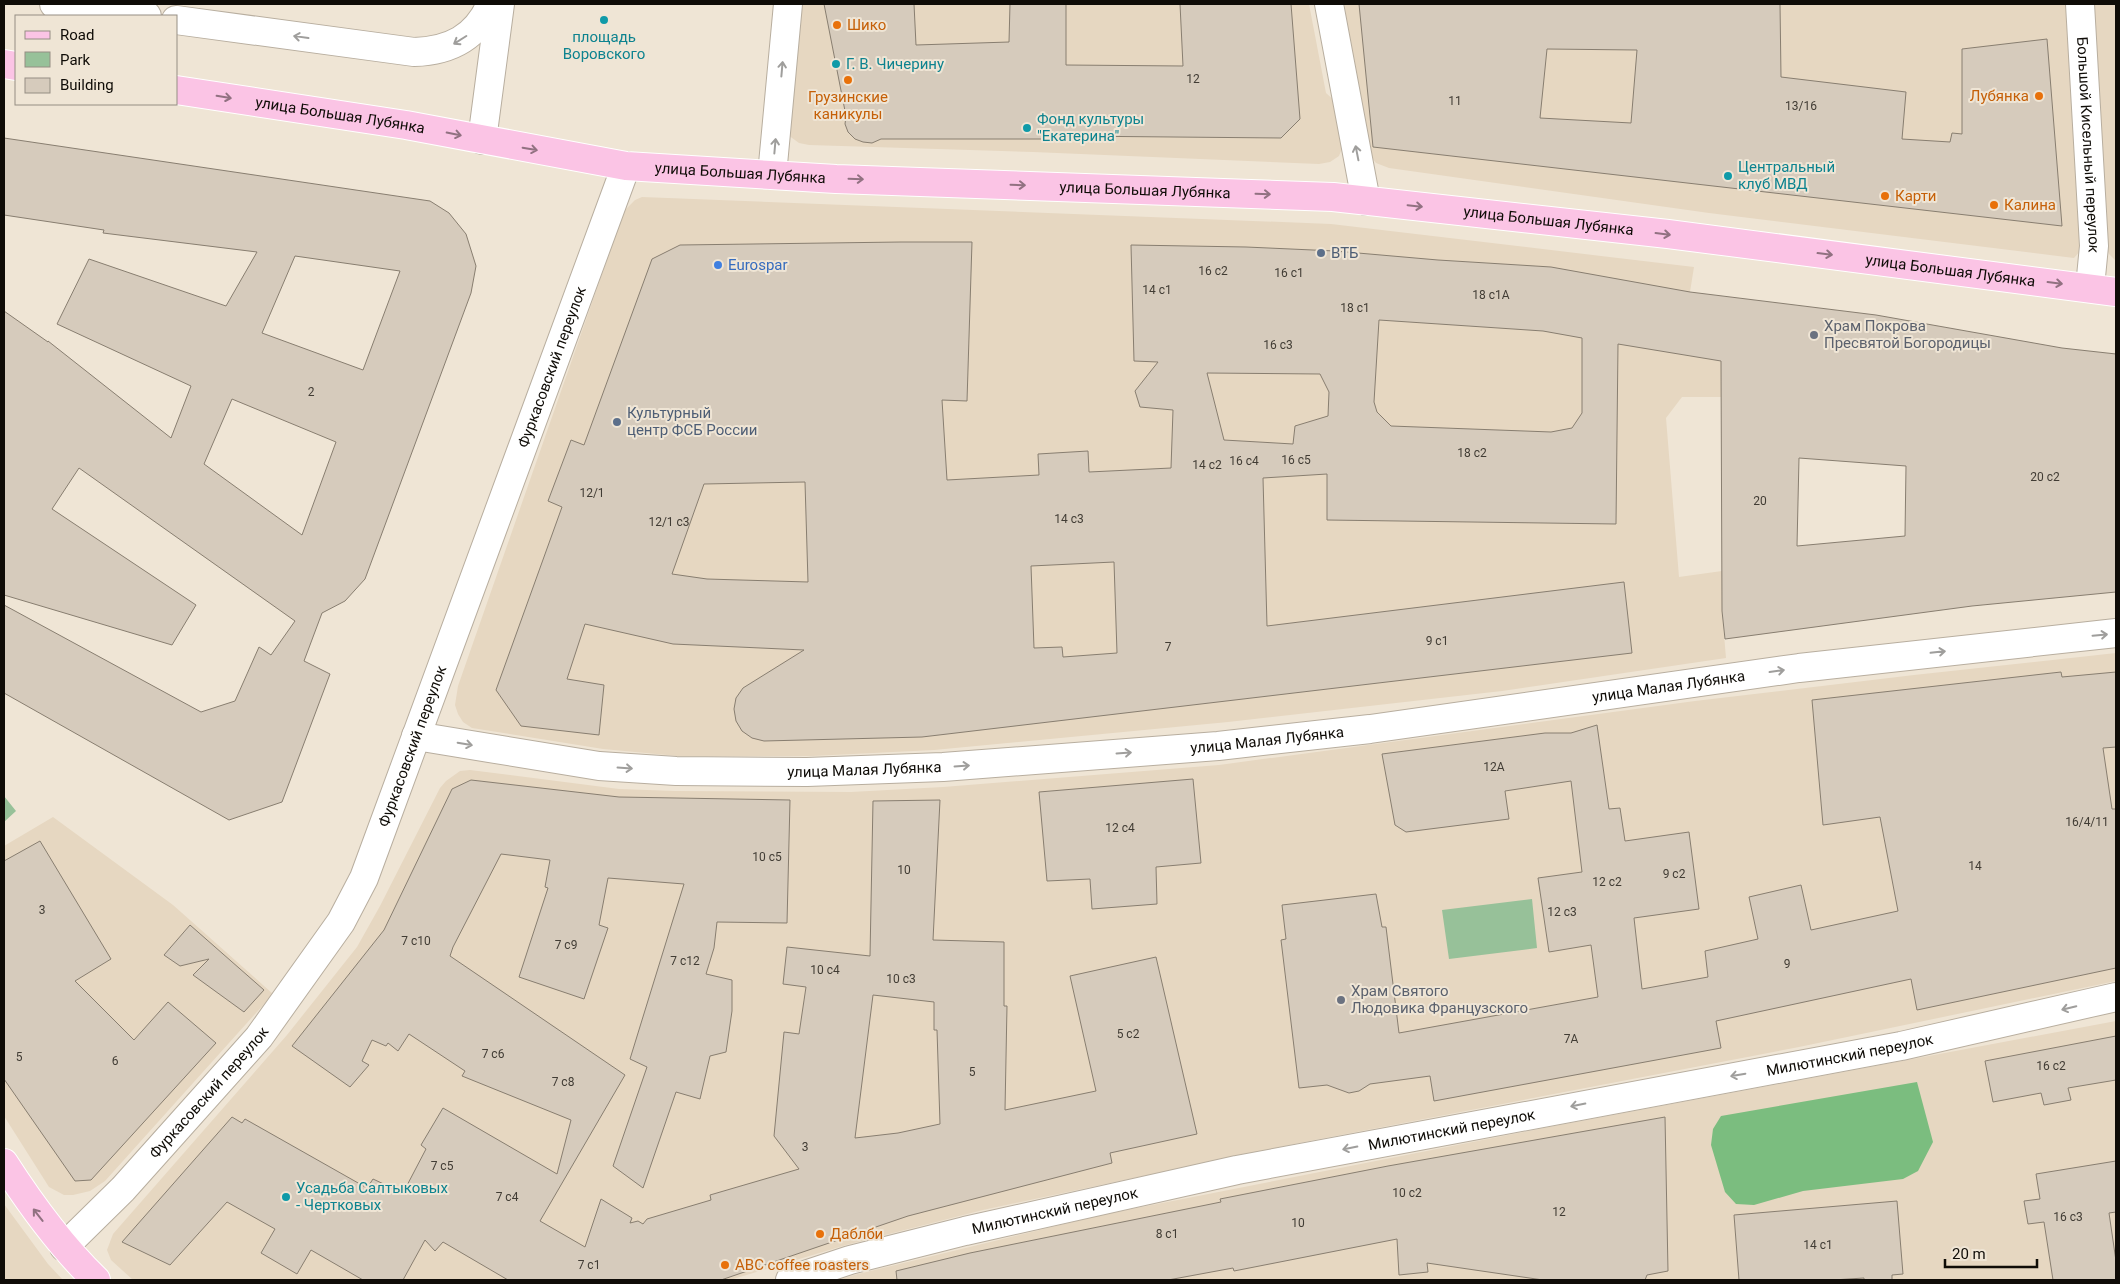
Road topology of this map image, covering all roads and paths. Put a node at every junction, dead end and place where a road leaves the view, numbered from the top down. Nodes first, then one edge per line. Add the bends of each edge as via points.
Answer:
1 (54, 4) edge
2 (491, 4) edge
3 (500, 4) edge
4 (788, 4) edge
5 (1328, 4) edge
6 (2080, 4) edge
7 (139, 15) edge
8 (178, 20) edge
9 (178, 90) edge
10 (482, 140) junction
11 (626, 166) junction
12 (772, 175) junction
13 (1366, 200) junction
14 (2103, 290) edge
15 (2116, 634) edge
16 (416, 736) junction
17 (2116, 997) edge
18 (4, 1163) edge
19 (64, 1247) junction
20 (96, 1280) edge
21 (790, 1280) edge

1 - 7 street
2 -> 8 street via 472,31 459,42 428,52
3 - 10 street
12 -> 4 street
13 -> 5 street
6 - 14 street, Большой Кисельный переулок via 2094,246
9 -> 10 main road, улица Большая Лубянка via 406,125
10 -> 11 main road, улица Большая Лубянка
11 - 12 main road, улица Большая Лубянка
11 - 16 street, Фуркасовский переулок
12 -> 13 main road, улица Большая Лубянка via 1333,196
13 -> 14 main road, улица Большая Лубянка via 1668,234
16 -> 15 street, улица Малая Лубянка via 599,766 676,771 807,772 943,767 1218,746 1370,729 1799,668
16 - 19 street, Фуркасовский переулок via 364,878 340,922 259,1037 123,1189
17 -> 21 street, Милютинский переулок via 1919,1042 1237,1170 850,1260
19 -> 18 main road via 32,1207
19 - 20 main road

